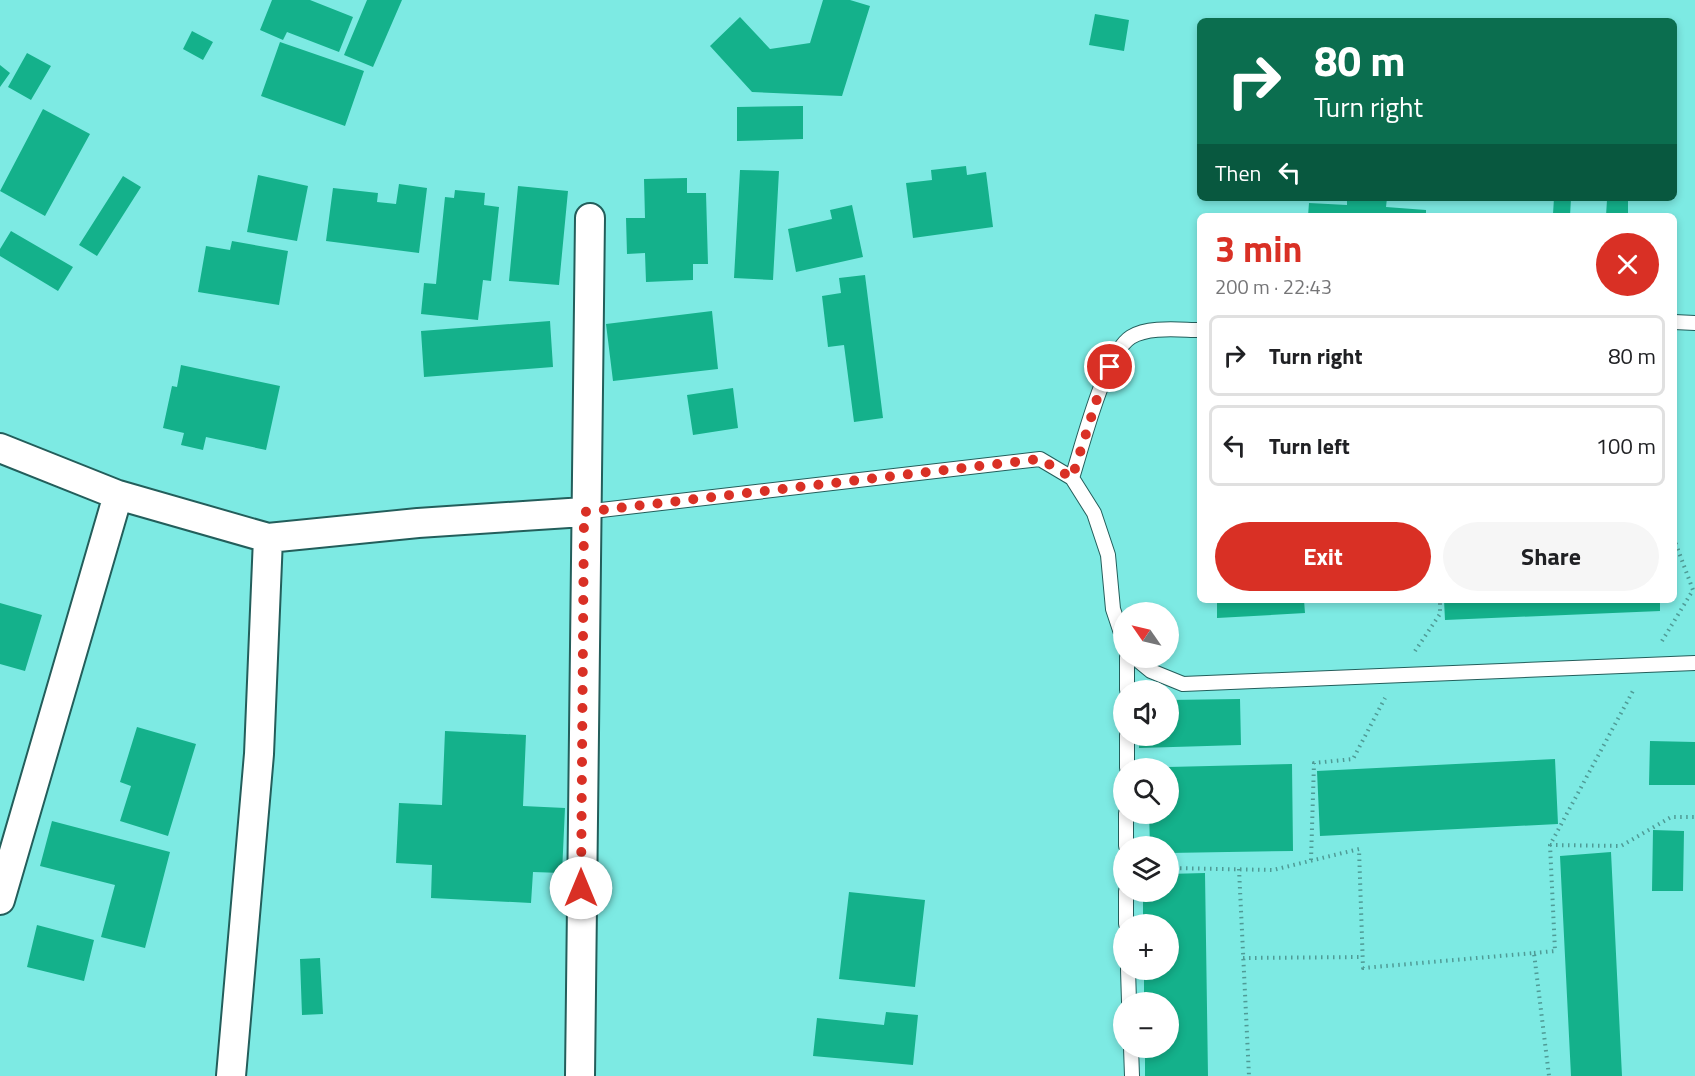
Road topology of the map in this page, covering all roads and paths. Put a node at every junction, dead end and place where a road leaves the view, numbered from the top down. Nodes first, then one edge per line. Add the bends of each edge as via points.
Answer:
1 (590, 218) dead end
2 (1677, 322) edge
3 (1695, 323) edge
4 (1197, 330) edge
5 (0, 448) edge
6 (1072, 478) junction
7 (118, 495) junction
8 (584, 512) junction
9 (268, 538) junction
10 (1677, 547) edge
11 (1440, 603) edge
12 (1113, 609) edge
13 (1695, 663) edge
14 (1648, 664) junction
15 (1147, 668) edge
16 (1397, 676) junction
17 (1695, 817) edge
18 (1550, 845) junction
19 (1311, 860) junction
20 (1179, 868) edge
21 (1239, 869) junction
22 (0, 900) edge
23 (1534, 953) junction
24 (1362, 957) junction
25 (1243, 958) junction
26 (1131, 1058) edge
27 (231, 1076) edge
28 (580, 1076) edge
29 (1132, 1076) edge
30 (1249, 1076) edge
31 (1549, 1076) edge

1 - 8 street
2 - 3 lane
4 - 6 lane via 1161,329 1131,336 1118,351 1102,383
5 - 7 street
6 - 8 lane via 1040,459
6 - 12 lane via 1094,513 1108,555
7 - 9 street
7 - 22 street
8 - 9 street
8 - 28 street
9 - 27 street via 259,754
10 - 14 path via 1693,590
11 - 16 path via 1440,614
13 - 14 lane
14 - 16 lane
14 - 18 path
15 - 16 lane via 1183,684
16 - 19 path via 1353,759 1314,763
17 - 18 path via 1671,817 1622,846
18 - 23 path via 1555,951
19 - 21 path via 1273,870
19 - 24 path via 1359,849
20 - 21 path
21 - 25 path
23 - 24 path via 1363,968
23 - 31 path
24 - 25 path
25 - 30 path
26 - 29 lane

